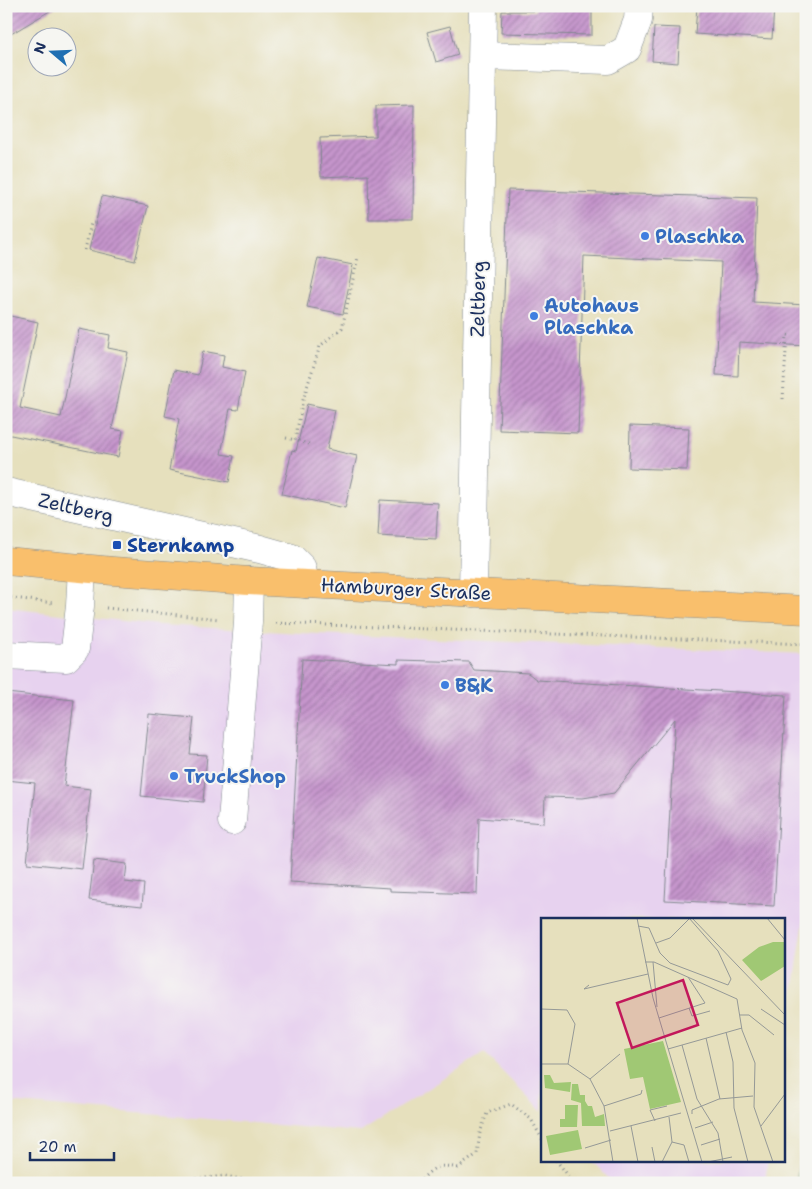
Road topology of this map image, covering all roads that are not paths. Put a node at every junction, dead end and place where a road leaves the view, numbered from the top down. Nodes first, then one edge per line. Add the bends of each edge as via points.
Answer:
1 (483, 6) edge
2 (639, 6) edge
3 (482, 56) junction
4 (6, 492) edge
5 (6, 561) edge
6 (82, 568) junction
7 (249, 581) junction
8 (305, 584) junction
9 (473, 593) junction
10 (806, 610) edge
11 (6, 655) edge
12 (232, 821) dead end

1 - 3 street, Zeltberg
2 - 3 street via 638,20 628,49 608,60
3 - 9 street, Zeltberg
4 - 8 street, Zeltberg via 292,558 302,568
5 - 6 main road, Hamburger Straße
6 - 7 main road, Hamburger Straße
6 - 11 street via 75,649 66,658
7 - 8 main road, Hamburger Straße
7 - 12 street
8 - 9 main road, Hamburger Straße
9 - 10 main road, Hamburger Straße

